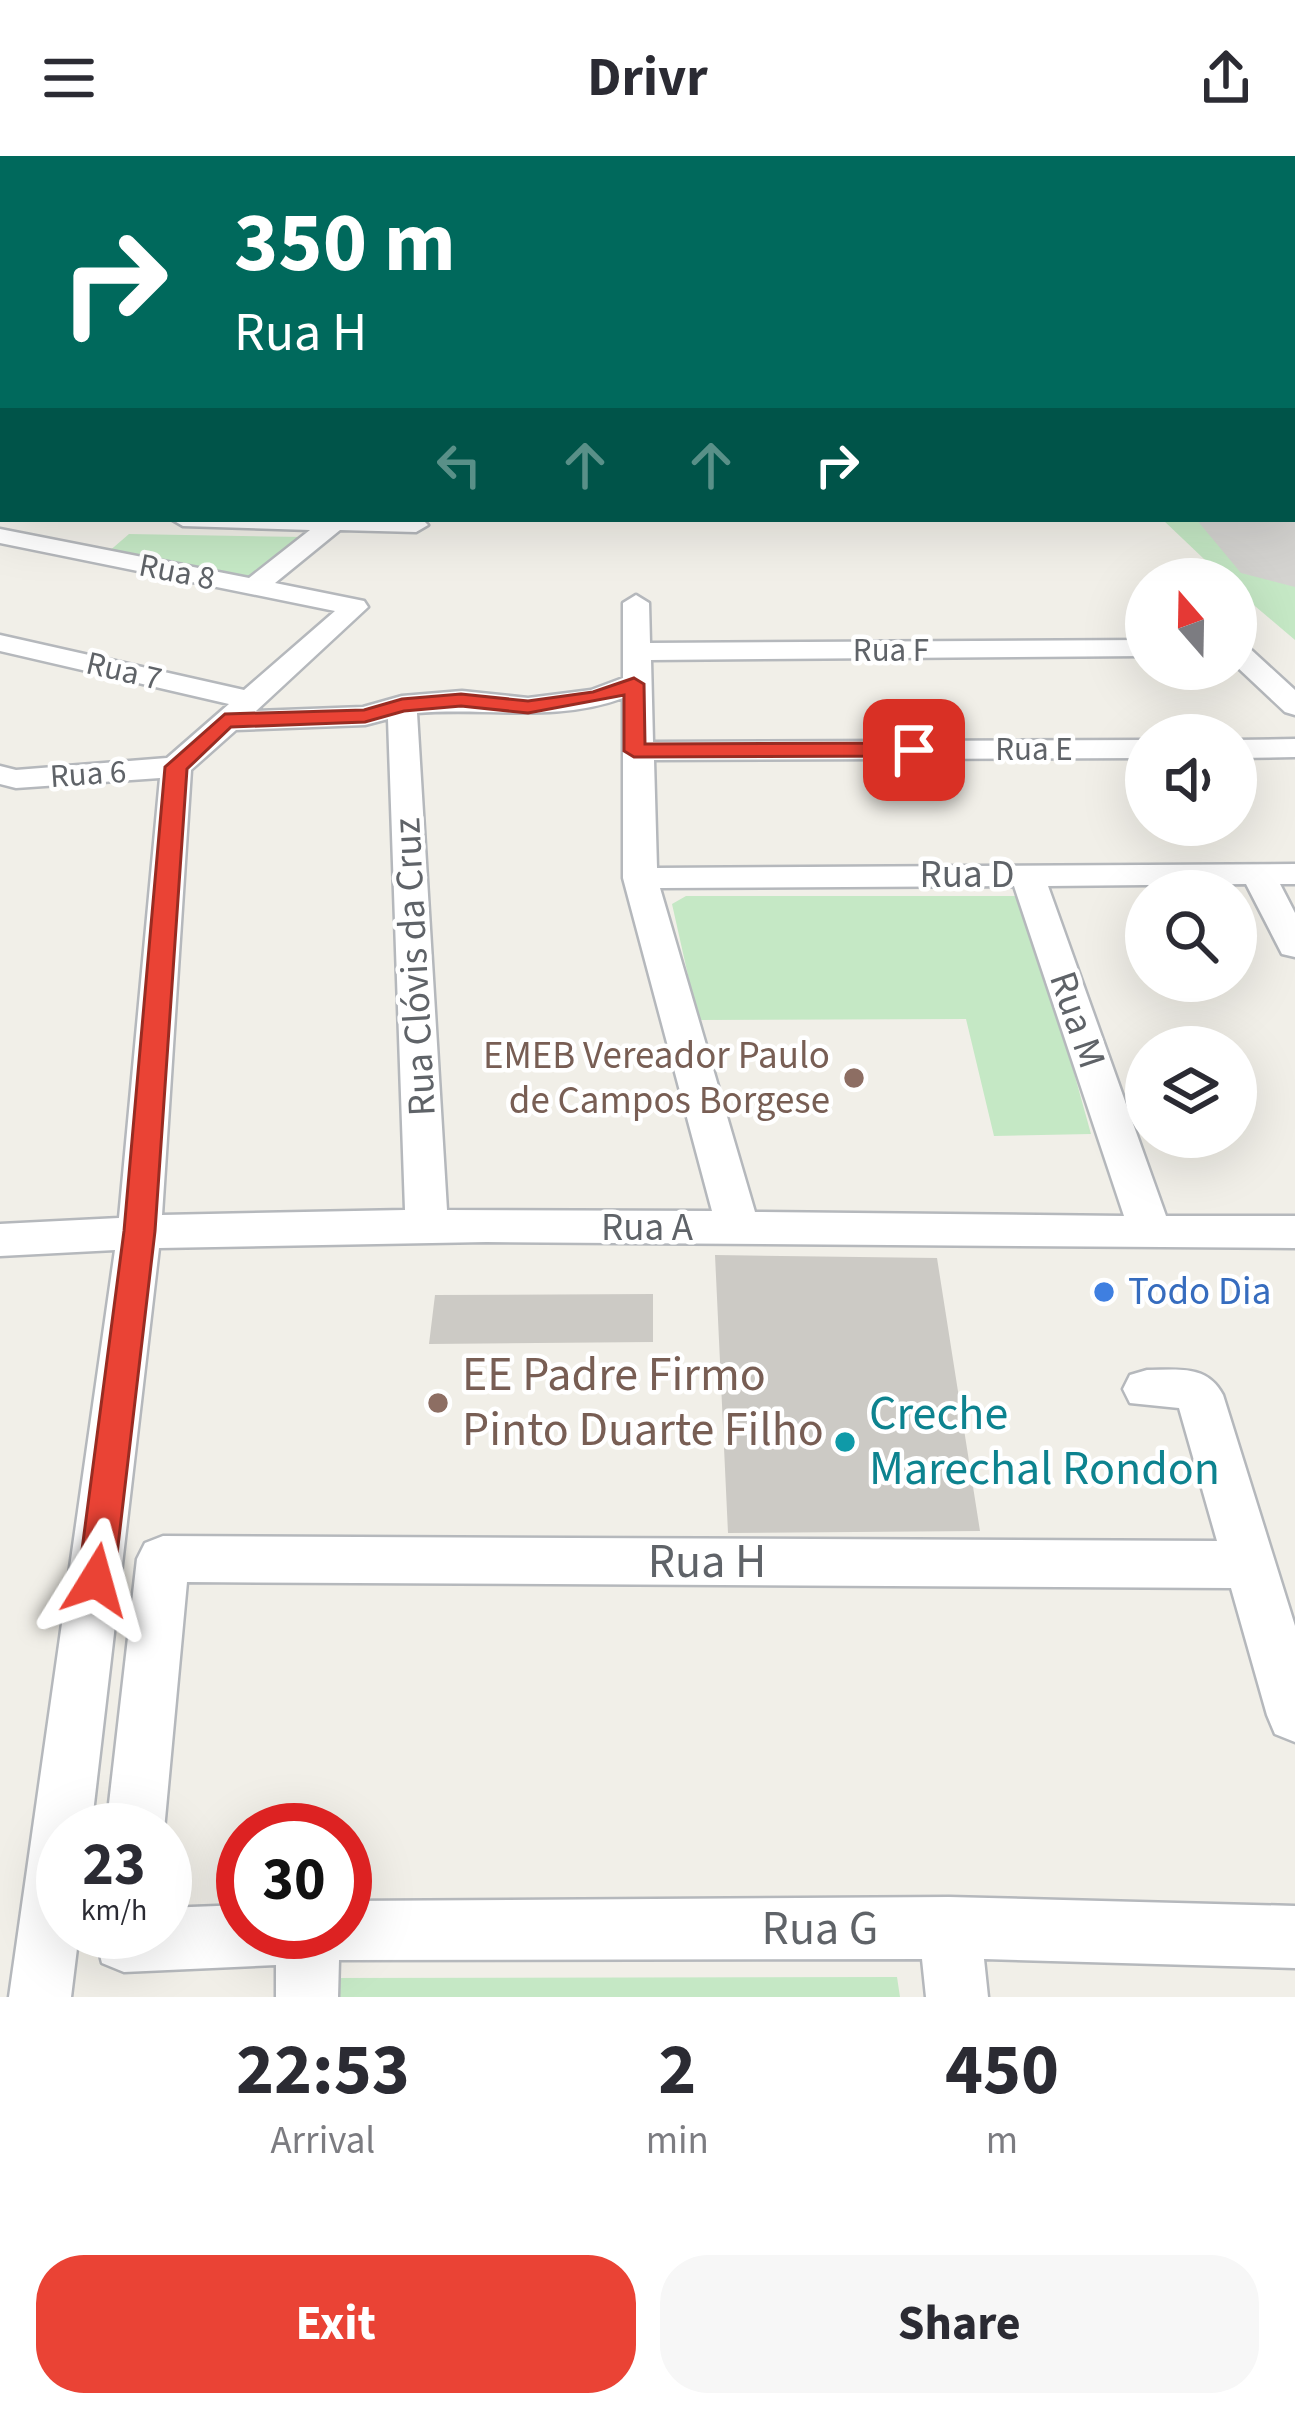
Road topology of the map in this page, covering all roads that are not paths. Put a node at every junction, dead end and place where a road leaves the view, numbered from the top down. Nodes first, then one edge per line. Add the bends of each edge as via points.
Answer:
1 (336, 522) edge
2 (357, 522) edge
3 (416, 525) dead end
4 (0, 536) edge
5 (254, 587) junction
6 (636, 603) dead end
7 (0, 643) edge
8 (1125, 649) edge
9 (635, 668) junction
10 (1257, 671) edge
11 (402, 705) junction
12 (1295, 706) edge
13 (236, 710) junction
14 (1257, 748) edge
15 (1295, 748) edge
16 (1125, 749) edge
17 (634, 751) junction
18 (176, 767) junction
19 (0, 775) edge
20 (1295, 874) edge
21 (1027, 875) junction
22 (1258, 875) junction
23 (640, 878) junction
24 (1295, 946) edge
25 (738, 1228) junction
26 (427, 1229) junction
27 (140, 1231) junction
28 (1295, 1232) edge
29 (1151, 1233) junction
30 (0, 1240) edge
31 (1147, 1389) dead end
32 (1250, 1565) junction
33 (1295, 1715) edge
34 (139, 1803) edge
35 (949, 1928) junction
36 (372, 1932) edge
37 (1295, 1937) edge
38 (308, 1959) edge
39 (40, 1997) edge
40 (307, 1997) edge
41 (957, 1997) edge

1 - 5 street
2 - 3 street
4 - 5 street, Rua 8
5 - 13 street, Rua 8 via 355,607
6 - 9 street
7 - 13 street, Rua 7
8 - 9 street, Rua F
9 - 11 street, Rua F via 596,698 528,707
9 - 17 street
10 - 12 street
11 - 13 street, Rua 7 via 365,716
11 - 26 street, Rua Clóvis da Cruz
13 - 18 street
14 - 15 street
16 - 17 street, Rua E
17 - 23 street
18 - 19 street, Rua 6
18 - 27 street
20 - 22 street, Rua D
21 - 22 street, Rua D
21 - 23 street, Rua D
21 - 29 street, Rua M
22 - 24 street
23 - 25 street
25 - 26 street, Rua A
25 - 29 street, Rua A
26 - 27 street, Rua A
27 - 30 street, Rua A
27 - 39 street
28 - 29 street, Rua A
31 - 32 street via 1199,1394
32 - 33 street
32 - 34 street, Rua H via 164,1559
35 - 36 street, Rua G
35 - 37 street, Rua G
35 - 41 street
38 - 40 street

